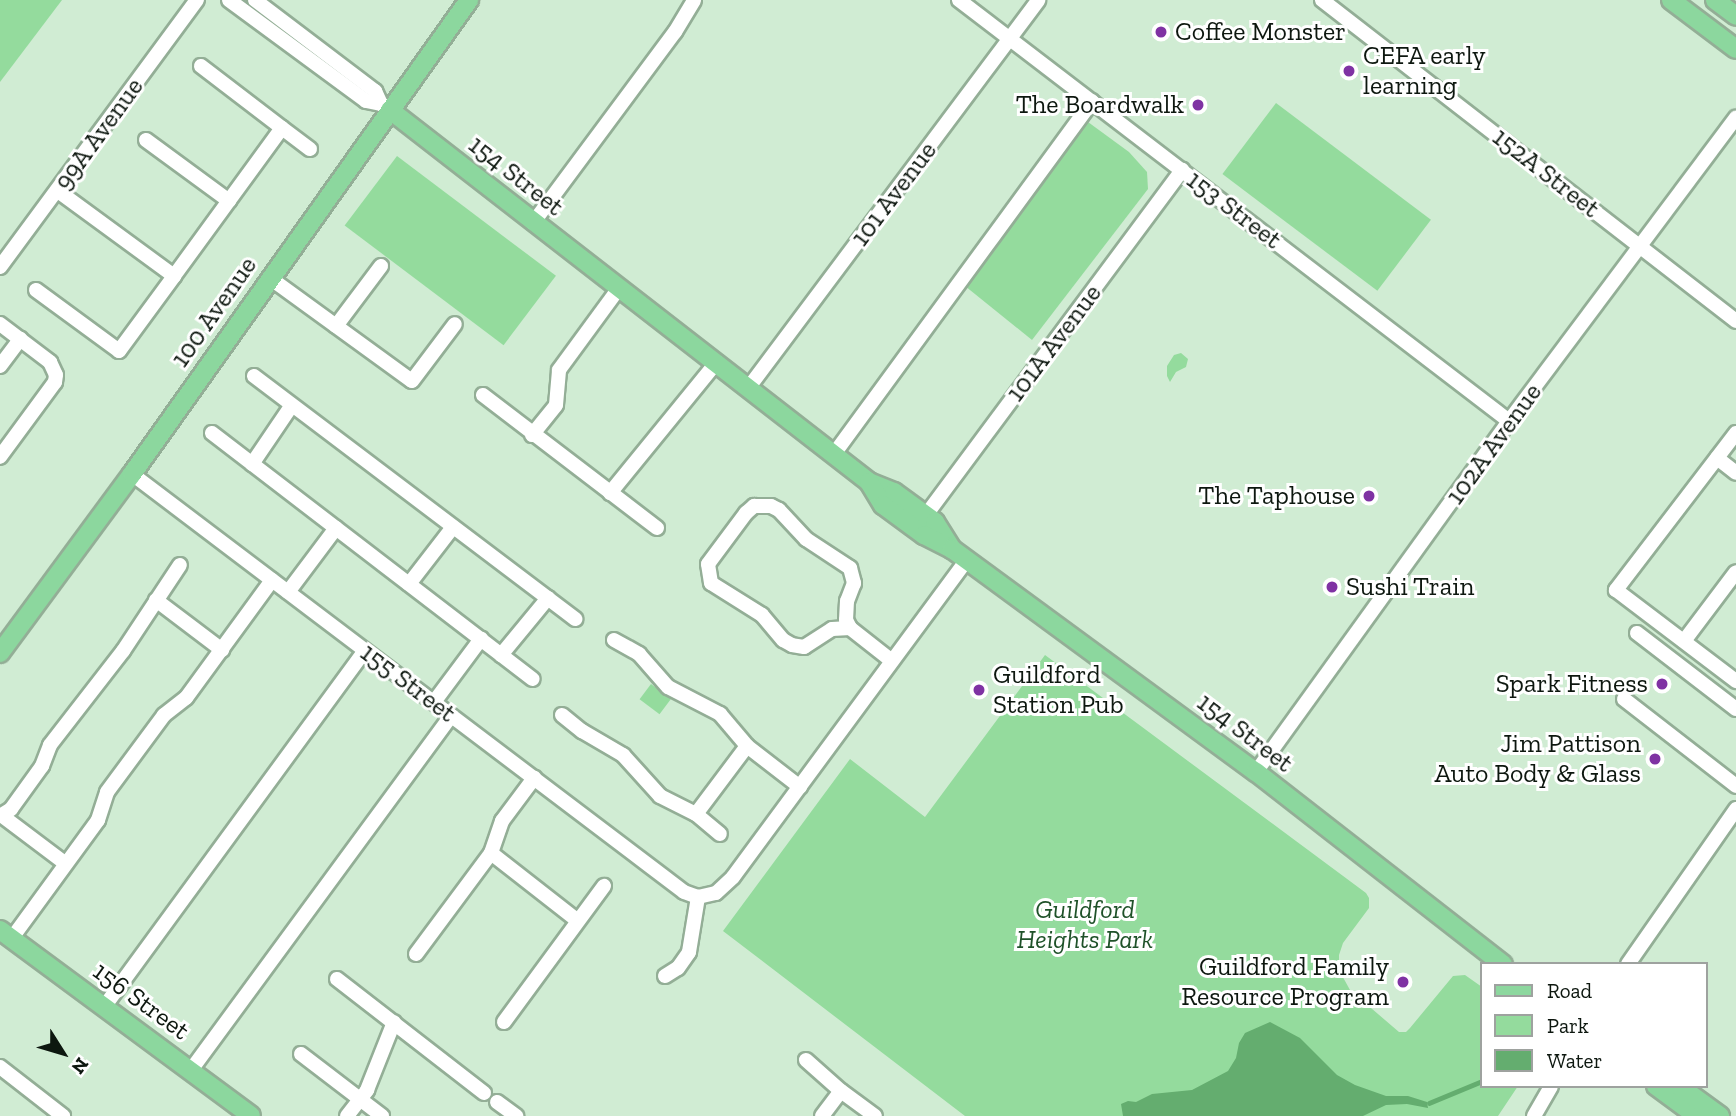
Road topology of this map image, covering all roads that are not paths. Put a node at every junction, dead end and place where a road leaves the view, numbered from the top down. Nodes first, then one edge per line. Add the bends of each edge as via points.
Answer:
1 (197, 0) edge
2 (229, 0) edge
3 (255, 0) edge
4 (470, 0) edge
5 (694, 0) edge
6 (959, 0) edge
7 (1038, 0) edge
8 (1322, 0) edge
9 (1671, 0) edge
10 (1715, 0) edge
11 (1736, 16) edge
12 (1010, 38) junction
13 (1736, 49) edge
14 (201, 66) dead end
15 (1092, 101) junction
16 (385, 107) junction
17 (1736, 118) edge
18 (282, 128) junction
19 (146, 140) dead end
20 (310, 149) dead end
21 (1182, 170) junction
22 (58, 191) junction
23 (229, 201) junction
24 (533, 223) junction
25 (1640, 247) junction
26 (381, 266) dead end
27 (0, 267) edge
28 (174, 276) junction
29 (270, 278) junction
30 (619, 288) junction
31 (36, 290) dead end
32 (1736, 321) edge
33 (0, 324) edge
34 (455, 324) dead end
35 (336, 326) junction
36 (20, 339) junction
37 (717, 362) junction
38 (0, 366) edge
39 (254, 376) dead end
40 (749, 387) junction
41 (482, 395) dead end
42 (292, 405) junction
43 (1509, 421) junction
44 (212, 433) dead end
45 (1736, 433) edge
46 (532, 435) junction
47 (834, 454) junction
48 (0, 457) edge
49 (1717, 458) junction
50 (252, 464) junction
51 (1736, 473) edge
52 (132, 474) junction
53 (869, 482) junction
54 (610, 493) junction
55 (926, 515) junction
56 (453, 527) junction
57 (336, 528) junction
58 (657, 528) dead end
59 (960, 555) junction
60 (180, 565) dead end
61 (1736, 572) edge
62 (272, 580) junction
63 (409, 584) junction
64 (288, 592) junction
65 (548, 598) junction
66 (156, 600) junction
67 (575, 619) dead end
68 (850, 628) junction
69 (1637, 633) dead end
70 (481, 639) junction
71 (614, 640) dead end
72 (1684, 641) junction
73 (222, 650) junction
74 (365, 651) junction
75 (0, 653) edge
76 (501, 654) junction
77 (892, 661) junction
78 (533, 679) dead end
79 (1736, 681) edge
80 (1624, 699) dead end
81 (434, 702) junction
82 (1736, 709) edge
83 (562, 715) dead end
84 (451, 716) junction
85 (747, 746) junction
86 (1256, 772) junction
87 (534, 778) junction
88 (1736, 786) edge
89 (800, 787) junction
90 (1736, 809) edge
91 (696, 814) junction
92 (0, 816) edge
93 (720, 834) dead end
94 (491, 853) junction
95 (66, 864) junction
96 (604, 886) dead end
97 (691, 895) junction
98 (578, 920) junction
99 (6, 934) edge
100 (416, 954) dead end
101 (1500, 962) edge
102 (1629, 962) edge
103 (665, 976) dead end
104 (337, 979) dead end
105 (104, 1007) junction
106 (394, 1022) junction
107 (504, 1023) dead end
108 (301, 1054) dead end
109 (806, 1060) dead end
110 (0, 1067) edge
111 (191, 1070) junction
112 (1550, 1088) edge
113 (1659, 1088) edge
114 (1682, 1088) edge
115 (841, 1091) junction
116 (484, 1093) dead end
117 (360, 1100) junction
118 (498, 1102) dead end
119 (64, 1116) edge
120 (251, 1116) edge
121 (347, 1116) edge
122 (382, 1116) edge
123 (516, 1116) edge
124 (822, 1116) edge
125 (875, 1116) edge
126 (1534, 1116) edge
127 (1697, 1116) edge
128 (1720, 1116) edge

1 - 22 street, 99A Avenue
2 - 16 street, 154 Street via 366,101
3 - 16 street, 154 Street via 375,91
4 - 16 main road, 100 Avenue
5 - 24 street
6 - 12 street, 153 Street
7 - 12 street, 101 Avenue
8 - 25 street, 152A Street
9 - 13 main road
10 - 11 main road
12 - 15 street, 153 Street
12 - 40 street, 101 Avenue
14 - 18 street
15 - 21 street, 153 Street
15 - 47 street
16 - 24 main road, 154 Street
16 - 29 main road, 100 Avenue
17 - 25 street, 102A Avenue
18 - 20 street
18 - 23 street
19 - 23 street
21 - 43 street, 153 Street
21 - 55 street, 101A Avenue
22 - 27 street, 99A Avenue
22 - 28 street
23 - 28 street
24 - 30 main road, 154 Street
25 - 32 street, 152A Street
25 - 43 street, 102A Avenue
26 - 35 street
28 - 31 street via 119,351
29 - 35 street
29 - 52 main road, 100 Avenue
30 - 37 main road, 154 Street
30 - 46 street via 559,370 556,405
33 - 36 street
34 - 35 street via 412,381
36 - 38 street
36 - 48 street via 50,362 55,382
37 - 40 main road, 154 Street
37 - 54 street
39 - 42 street
40 - 47 main road, 154 Street
41 - 46 street
42 - 50 street
42 - 56 street
43 - 86 street, 102A Avenue
44 - 50 street
45 - 49 street
46 - 54 street
47 - 53 main road, 154 Street
49 - 51 street
49 - 72 street via 1616,590
50 - 57 street
52 - 62 street, 155 Street
52 - 75 main road, 100 Avenue
53 - 55 main road, 154 Street via 894,492
53 - 59 main road, 154 Street via 883,505
54 - 58 street
55 - 59 main road, 154 Street
56 - 63 street
56 - 65 street
57 - 63 street
57 - 64 street
59 - 77 street
59 - 86 main road, 154 Street
60 - 66 street
61 - 72 street
62 - 64 street, 155 Street
62 - 73 street
63 - 70 street
64 - 74 street, 155 Street
65 - 67 street
65 - 76 street
66 - 73 street
66 - 92 street via 50,745 42,766 11,809
68 - 68 street via 845,611 854,583 850,568 806,539 771,506 751,508 708,564 711,583 762,615 792,645 804,647 832,629
68 - 77 street
69 - 82 street
70 - 76 street
70 - 81 street
71 - 85 street via 639,654 668,687 720,714
72 - 79 street
73 - 95 street via 186,698 163,715 107,792 98,820
74 - 81 street, 155 Street
74 - 105 street
76 - 78 street
77 - 89 street
80 - 88 street
81 - 84 street, 155 Street
83 - 91 street via 623,755 660,796
84 - 87 street, 155 Street
84 - 111 street
85 - 89 street
85 - 91 street
86 - 101 main road, 154 Street
87 - 94 street via 502,821
87 - 97 street, 155 Street
89 - 97 street via 727,884 712,895
90 - 102 street
91 - 93 street
92 - 95 street
94 - 98 street
94 - 100 street
95 - 99 street via 30,913
96 - 98 street
97 - 103 street via 689,952 678,968
98 - 107 street
99 - 105 main road, 156 Street
104 - 106 street
105 - 111 main road, 156 Street
106 - 116 street
106 - 117 street
108 - 117 street
109 - 115 street
110 - 119 street
111 - 120 main road, 156 Street
112 - 126 street
113 - 127 main road
114 - 128 main road
115 - 124 street
115 - 125 street
117 - 121 street
117 - 122 street
118 - 123 street

